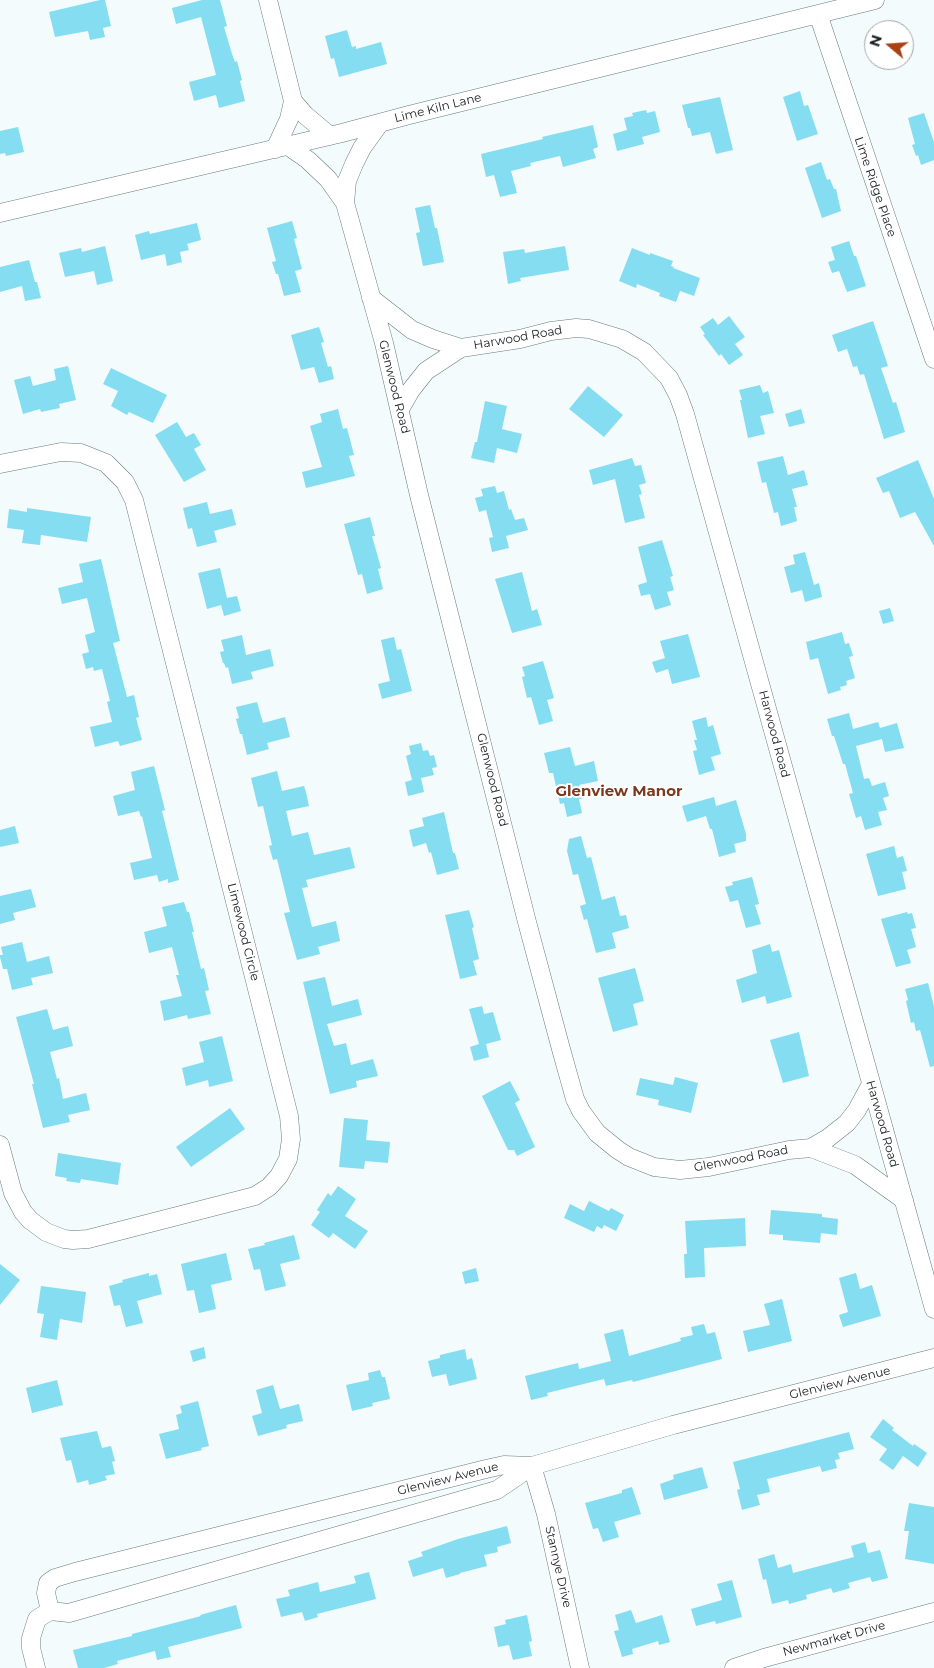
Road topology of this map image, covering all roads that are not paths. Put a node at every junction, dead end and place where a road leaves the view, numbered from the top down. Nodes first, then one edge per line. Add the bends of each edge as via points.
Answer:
1 (268, 0) edge
2 (875, 0) edge
3 (818, 14) junction
4 (293, 101) junction
5 (380, 123) junction
6 (330, 136) junction
7 (281, 147) junction
8 (345, 203) junction
9 (0, 213) edge
10 (371, 298) junction
11 (462, 348) junction
12 (934, 359) edge
13 (400, 409) junction
14 (0, 464) edge
15 (871, 1084) junction
16 (0, 1145) edge
17 (811, 1148) junction
18 (904, 1200) junction
19 (934, 1309) edge
20 (934, 1358) edge
21 (532, 1466) junction
22 (50, 1611) junction
23 (934, 1612) edge
24 (36, 1668) edge
25 (580, 1668) edge
26 (734, 1668) edge

1 - 4 street
2 - 3 street, Lime Kiln Lane
3 - 5 street, Lime Kiln Lane
3 - 12 street, Lime Ridge Place
4 - 6 street via 305,116
4 - 7 street
5 - 6 street, Lime Kiln Lane
5 - 8 street, Glenwood Road via 358,154 347,181
6 - 7 street, Lime Kiln Lane
7 - 8 street, Glenwood Road via 308,160 328,179
7 - 9 street, Lime Kiln Lane
8 - 10 street, Glenwood Road
10 - 11 street, Harwood Road via 412,330
10 - 13 street, Glenwood Road
11 - 13 street, Harwood Road via 426,371
11 - 15 street, Harwood Road via 520,339 551,330 576,328 601,332 622,339 644,352 661,368 678,395
13 - 17 street, Glenwood Road via 527,922 581,1111 597,1133 618,1150 642,1162 667,1169 709,1167
14 - 16 street, Limewood Circle via 61,452 81,453 106,463 125,482 134,500 289,1116 292,1139 288,1159 279,1176 255,1196 98,1237 73,1240 46,1232 23,1212 13,1193
15 - 17 street, Glenwood Road via 847,1122
15 - 18 street, Harwood Road
17 - 18 street, Glenwood Road via 855,1165
18 - 19 street, Harwood Road
20 - 21 street, Glenview Avenue via 673,1425
21 - 22 street via 497,1490 69,1613
21 - 22 street, Glenview Avenue via 504,1465 486,1469 55,1578 48,1583 46,1593
21 - 25 street, Stannye Drive via 546,1514
22 - 24 street via 37,1620 32,1638
23 - 26 street, Newmarket Drive

